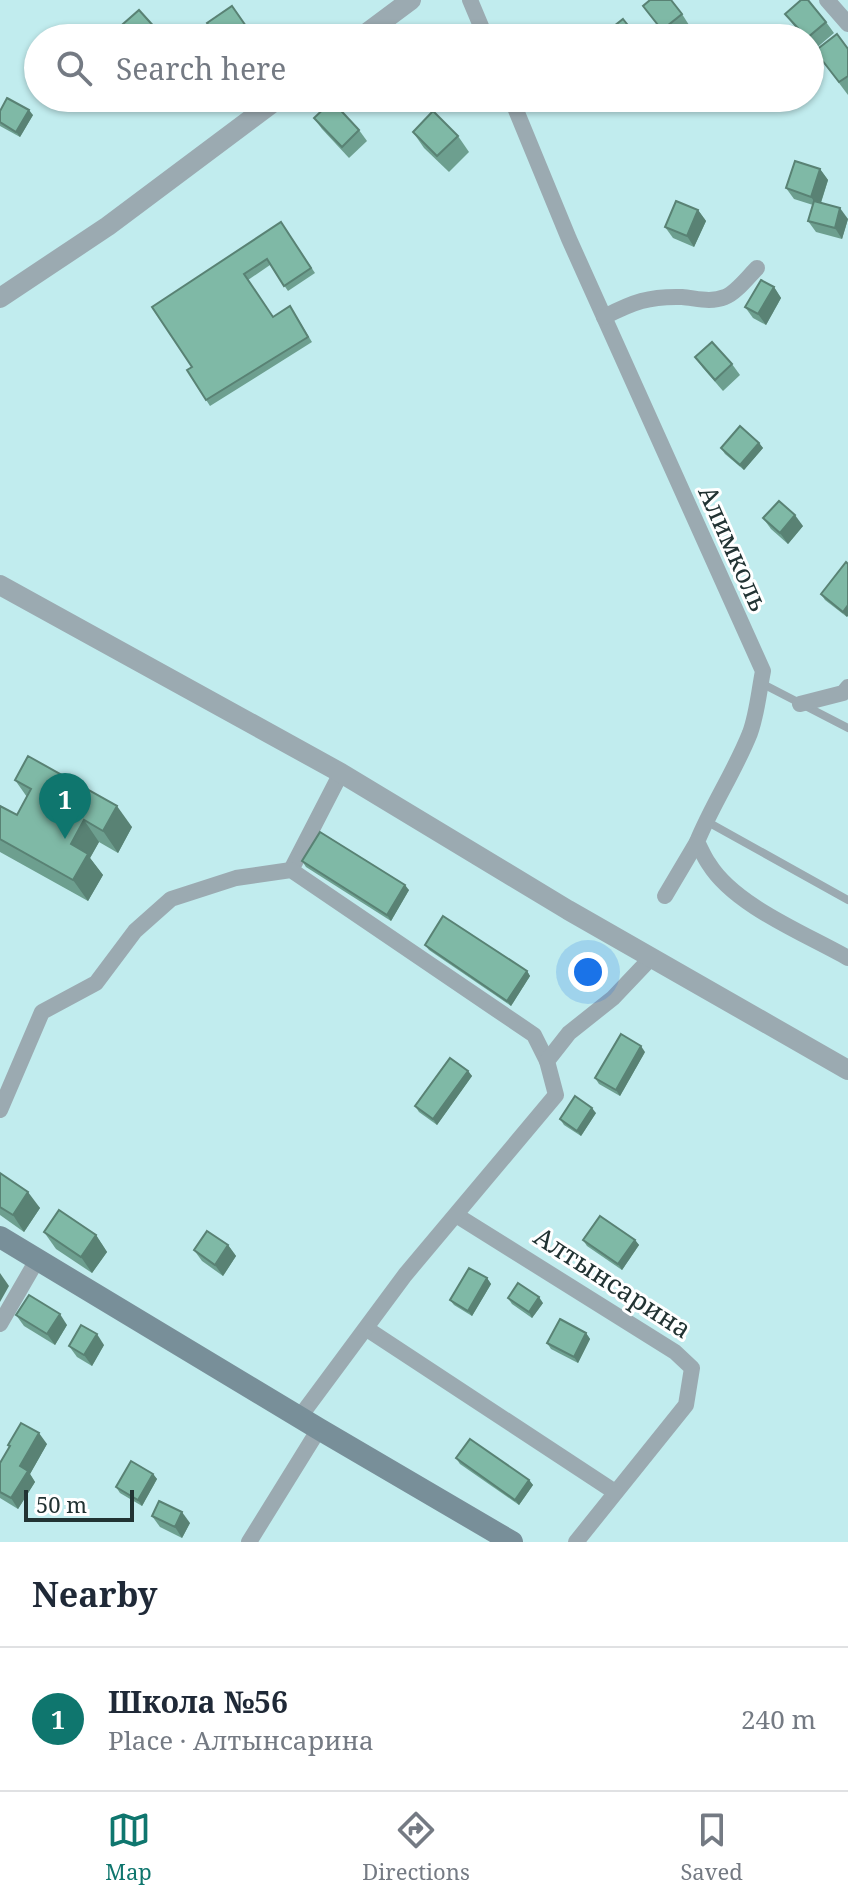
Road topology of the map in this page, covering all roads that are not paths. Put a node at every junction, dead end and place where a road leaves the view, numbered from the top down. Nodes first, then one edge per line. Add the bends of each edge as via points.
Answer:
1 (411, 0) edge
2 (470, 0) edge
3 (827, 0) edge
4 (379, 24) edge
5 (480, 24) edge
6 (848, 24) edge
7 (260, 112) edge
8 (517, 112) edge
9 (757, 268) dead end
10 (0, 298) edge
11 (604, 317) junction
12 (0, 585) edge
13 (760, 683) junction
14 (848, 687) edge
15 (800, 704) junction
16 (848, 728) edge
17 (341, 773) junction
18 (706, 821) junction
19 (697, 842) junction
20 (291, 870) junction
21 (665, 896) dead end
22 (848, 900) edge
23 (651, 958) junction
24 (848, 958) edge
25 (547, 1061) junction
26 (848, 1070) edge
27 (0, 1110) edge
28 (456, 1215) junction
29 (0, 1237) edge
30 (37, 1260) junction
31 (0, 1324) edge
32 (367, 1329) junction
33 (309, 1424) junction
34 (615, 1492) junction
35 (249, 1542) edge
36 (512, 1542) edge
37 (576, 1542) edge

1 - 4 street
2 - 5 street
3 - 6 street
7 - 10 street via 108,226
8 - 11 street, Алимколь
9 - 11 street via 727,297 646,298
11 - 13 street, Алимколь via 763,671
12 - 17 street
13 - 15 lane
13 - 18 street, Алимколь via 751,730
14 - 15 street
15 - 16 lane
17 - 20 street
17 - 23 street
18 - 19 street, Алимколь
18 - 22 lane
19 - 21 street, Алимколь
19 - 24 street via 710,867 740,897
20 - 25 street via 534,1035
20 - 27 street via 236,878 171,899 135,931 96,983 42,1012
23 - 25 street via 569,1033
23 - 26 street
25 - 28 street via 556,1095
28 - 32 street
28 - 34 street, Алтынсарина via 675,1352 692,1368 686,1405
29 - 30 main road
30 - 31 street
30 - 33 main road
32 - 33 street
32 - 34 street
33 - 35 street
33 - 36 main road
34 - 37 street, Алтынсарина

